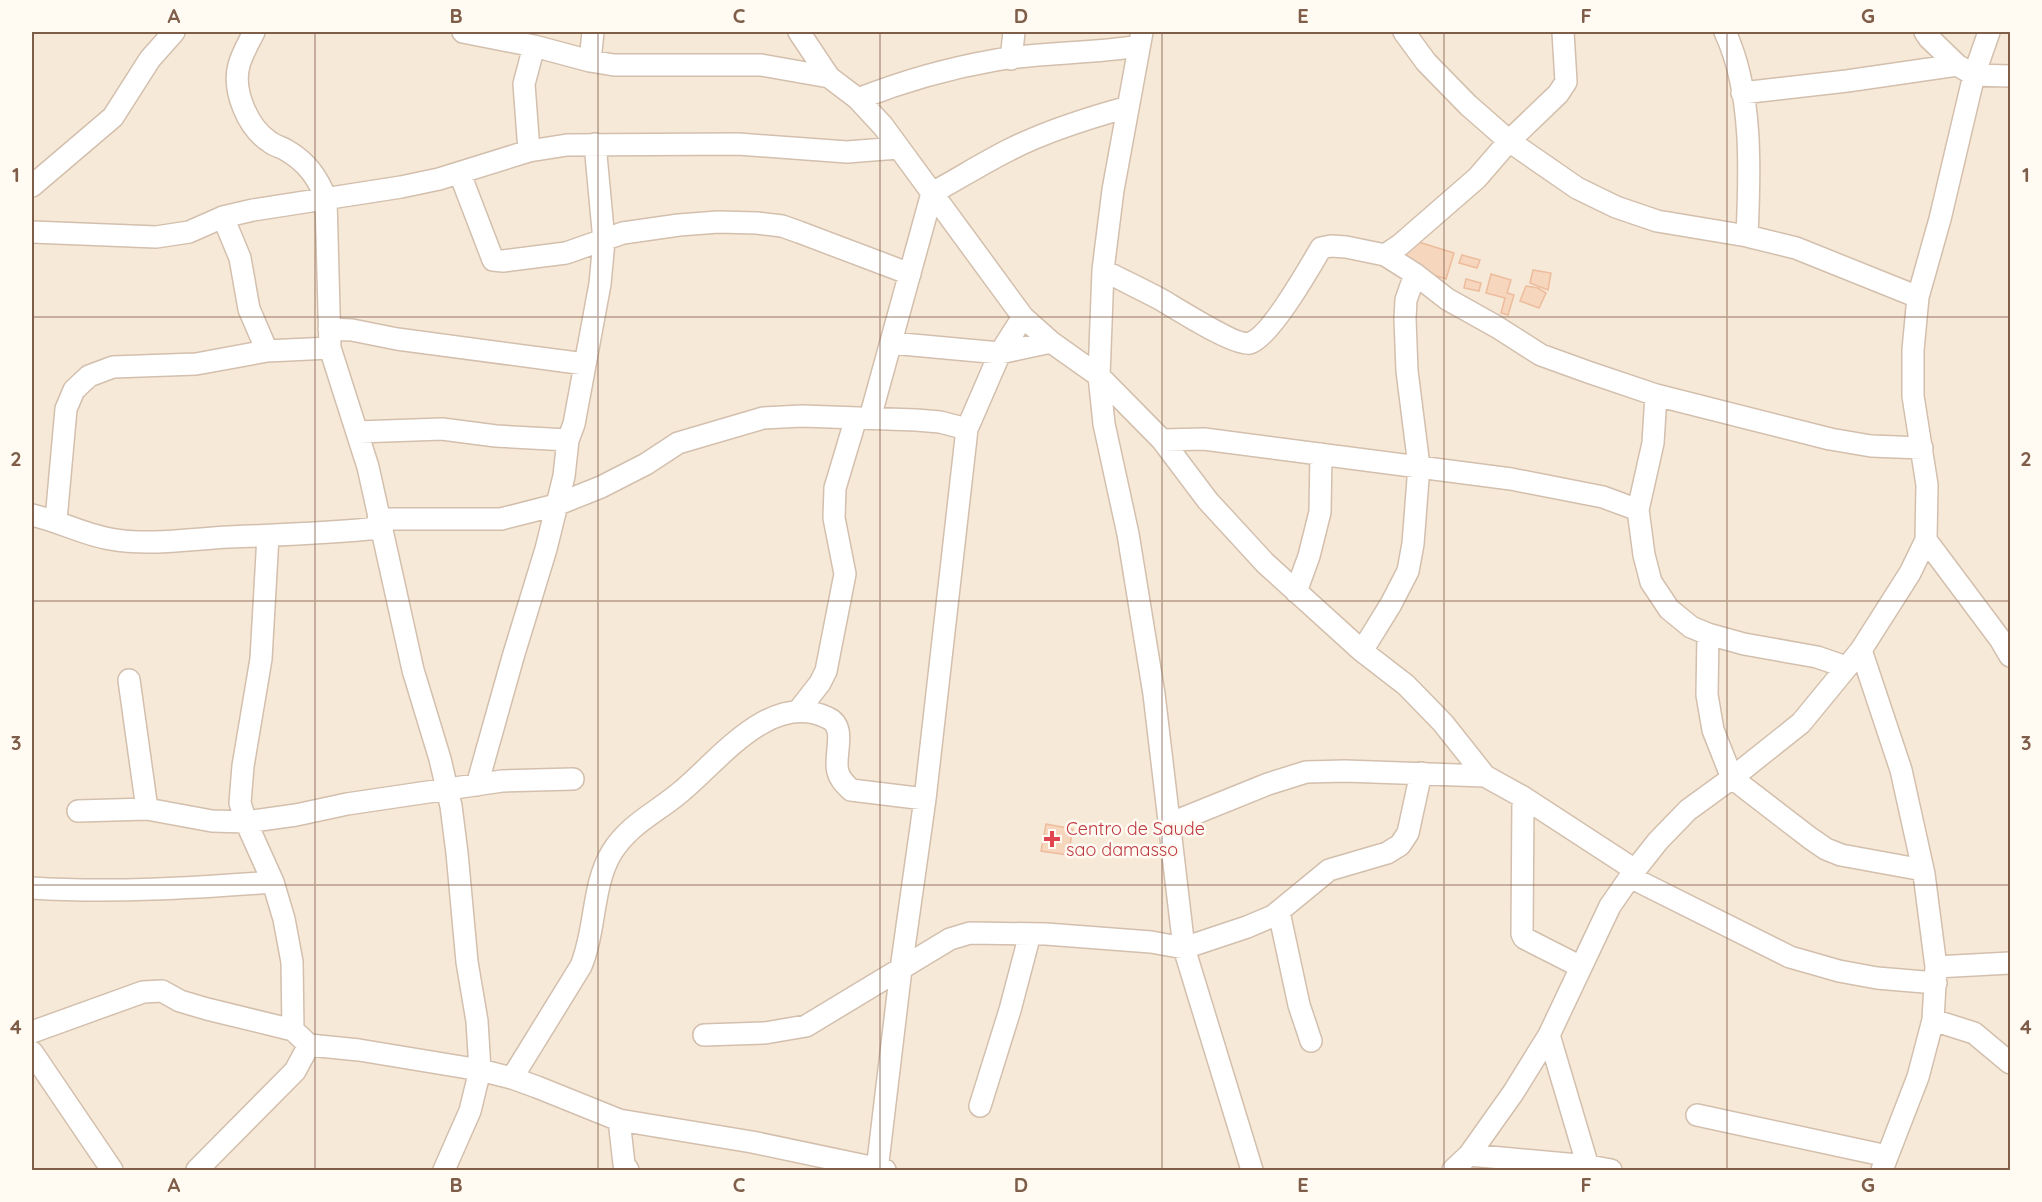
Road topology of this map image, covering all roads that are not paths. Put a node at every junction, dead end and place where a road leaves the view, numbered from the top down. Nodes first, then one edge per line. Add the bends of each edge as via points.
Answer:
1 (174, 32) edge
2 (254, 32) edge
3 (463, 32) edge
4 (593, 32) edge
5 (799, 32) edge
6 (1014, 32) edge
7 (1404, 32) edge
8 (1563, 32) edge
9 (1725, 32) edge
10 (1925, 32) edge
11 (1989, 32) edge
12 (1140, 39) edge
13 (534, 46) junction
14 (1011, 59) junction
15 (590, 61) junction
16 (1966, 70) junction
17 (2010, 76) edge
18 (829, 77) junction
19 (1742, 93) junction
20 (858, 99) junction
21 (1128, 107) junction
22 (1509, 141) junction
23 (595, 144) junction
24 (898, 148) junction
25 (529, 151) junction
26 (460, 174) junction
27 (32, 184) edge
28 (932, 193) junction
29 (326, 199) junction
30 (223, 217) junction
31 (32, 232) edge
32 (1747, 236) junction
33 (604, 241) junction
34 (1385, 255) junction
35 (1102, 270) junction
36 (910, 274) junction
37 (1414, 274) junction
38 (1918, 297) junction
39 (1023, 317) junction
40 (329, 338) junction
41 (1051, 342) junction
42 (891, 343) junction
43 (267, 351) junction
44 (1000, 353) junction
45 (585, 364) junction
46 (1099, 376) junction
47 (1656, 395) junction
48 (863, 418) junction
49 (967, 429) junction
50 (358, 432) junction
51 (568, 440) junction
52 (1162, 441) junction
53 (1922, 448) junction
54 (1321, 454) junction
55 (1419, 466) junction
56 (556, 504) junction
57 (1638, 510) junction
58 (32, 515) edge
59 (56, 520) junction
60 (379, 523) junction
61 (268, 536) junction
62 (1926, 540) junction
63 (1296, 592) junction
64 (1708, 634) junction
65 (2007, 644) edge
66 (1861, 650) junction
67 (1362, 651) junction
68 (1846, 668) junction
69 (129, 680) dead end
70 (799, 710) junction
71 (1421, 773) junction
72 (1485, 776) junction
73 (1732, 777) junction
74 (573, 779) dead end
75 (477, 785) junction
76 (446, 789) junction
77 (1523, 797) junction
78 (925, 799) junction
79 (147, 809) junction
80 (78, 811) dead end
81 (246, 822) junction
82 (1169, 824) junction
83 (1923, 870) junction
84 (1633, 873) junction
85 (273, 882) junction
86 (32, 888) edge
87 (1279, 912) junction
88 (1030, 934) junction
89 (1184, 948) junction
90 (2010, 963) edge
91 (1581, 967) junction
92 (901, 969) junction
93 (1936, 975) junction
94 (1933, 1020) junction
95 (294, 1030) junction
96 (32, 1032) edge
97 (704, 1035) dead end
98 (1549, 1035) junction
99 (1311, 1041) dead end
100 (309, 1045) junction
101 (32, 1052) edge
102 (2010, 1063) edge
103 (480, 1070) junction
104 (512, 1078) junction
105 (980, 1106) dead end
106 (1698, 1115) dead end
107 (619, 1120) junction
108 (1468, 1155) junction
109 (1884, 1163) edge
110 (1589, 1168) edge
111 (112, 1170) edge
112 (196, 1170) edge
113 (444, 1170) edge
114 (628, 1170) edge
115 (880, 1170) edge
116 (1252, 1170) edge
117 (1453, 1170) edge
118 (1611, 1170) edge

1 - 27 street via 150,59 113,117
2 - 29 street via 239,66 238,85 246,116 261,136 311,170
3 - 13 street
4 - 15 street
5 - 18 street
6 - 14 street
7 - 22 street via 1426,62
8 - 22 street via 1566,82
9 - 19 street via 1733,49
10 - 16 street
11 - 16 street
12 - 14 street
12 - 21 street
13 - 15 street
13 - 25 street via 524,84
14 - 20 street via 961,67
15 - 18 street via 636,66 762,64
16 - 17 street
16 - 19 street
16 - 38 street via 1940,219
18 - 20 street
19 - 32 street via 1749,178
20 - 24 street
21 - 28 street via 1028,142
21 - 35 street
22 - 32 street via 1577,188 1616,207 1657,221
22 - 34 street via 1477,178
23 - 24 street via 738,144 848,152
23 - 25 street
23 - 33 street
24 - 28 street
25 - 26 street
26 - 29 street
26 - 33 street via 493,260 566,253
28 - 36 street
28 - 39 street
29 - 30 street
29 - 40 street
30 - 31 street via 189,232 156,237
30 - 43 street via 240,258 249,309
32 - 38 street via 1796,248
33 - 36 street via 624,233 679,225 757,223 782,226
33 - 45 street
34 - 35 street via 1338,246 1321,248 1294,294 1264,332 1253,343 1244,344
34 - 37 street
35 - 46 street
36 - 42 street
37 - 47 street via 1540,355
37 - 55 street via 1406,300 1407,371
38 - 53 street via 1913,396
39 - 41 street
39 - 44 street
40 - 43 street
40 - 45 street via 352,330
40 - 50 street
41 - 44 street
41 - 46 street
42 - 44 street
42 - 48 street
43 - 59 street via 196,364 113,368 89,376 74,390 66,410
44 - 49 street
45 - 51 street
46 - 52 street
46 - 82 street via 1104,424 1128,534 1154,694
47 - 53 street via 1830,439
47 - 57 street via 1653,443
48 - 49 street via 940,422
48 - 56 street via 763,418 712,432 678,443 601,487
48 - 70 street via 833,500 845,574 826,671
49 - 78 street
50 - 51 street via 442,429
50 - 60 street
51 - 56 street
52 - 54 street via 1204,439
52 - 63 street via 1208,501
53 - 62 street via 1927,485
54 - 55 street
54 - 63 street via 1320,512
55 - 57 street via 1603,497
55 - 67 street via 1408,571
56 - 60 street via 501,519
56 - 75 street
57 - 64 street via 1651,582 1669,609 1691,627
58 - 59 street
59 - 61 street via 82,533 112,539 161,542
60 - 61 street
60 - 76 street
61 - 81 street via 261,659 242,776 240,803
62 - 65 street
62 - 66 street via 1910,573
63 - 67 street
64 - 68 street via 1816,657
64 - 73 street via 1707,695 1713,730
66 - 68 street
66 - 83 street via 1901,770
67 - 72 street via 1406,685 1443,723
68 - 73 street via 1801,723
69 - 79 street
70 - 78 street via 828,717 835,723 839,734 837,772 851,790
70 - 104 street via 755,727 707,765 683,790 629,829 611,854 599,882 589,948 581,966
71 - 72 street
71 - 82 street via 1306,771
71 - 87 street via 1408,833 1400,845 1387,853 1329,870
72 - 77 street
73 - 83 street via 1826,849
73 - 84 street via 1688,810
74 - 75 street
75 - 76 street
76 - 81 street
76 - 103 street via 457,853
77 - 84 street
77 - 91 street via 1522,934
78 - 92 street
79 - 80 street
79 - 81 street
81 - 85 street
82 - 89 street
83 - 93 street
84 - 91 street via 1610,906
84 - 93 street via 1790,957 1877,978
85 - 86 street via 81,891
85 - 95 street via 292,962
87 - 89 street
87 - 99 street
88 - 89 street
88 - 92 street via 970,933 950,939
88 - 105 street
89 - 116 street
90 - 93 street
91 - 98 street
92 - 97 street via 806,1026 765,1033
92 - 115 street
93 - 94 street
94 - 102 street via 1974,1033
94 - 109 street via 1918,1077
95 - 96 street via 207,1009 153,990
95 - 100 street
98 - 108 street
98 - 110 street
100 - 103 street
100 - 112 street via 295,1071
101 - 111 street
103 - 104 street
103 - 113 street via 470,1111
104 - 107 street
106 - 109 street
107 - 114 street
107 - 115 street via 752,1142
108 - 110 street
108 - 117 street
110 - 118 street

